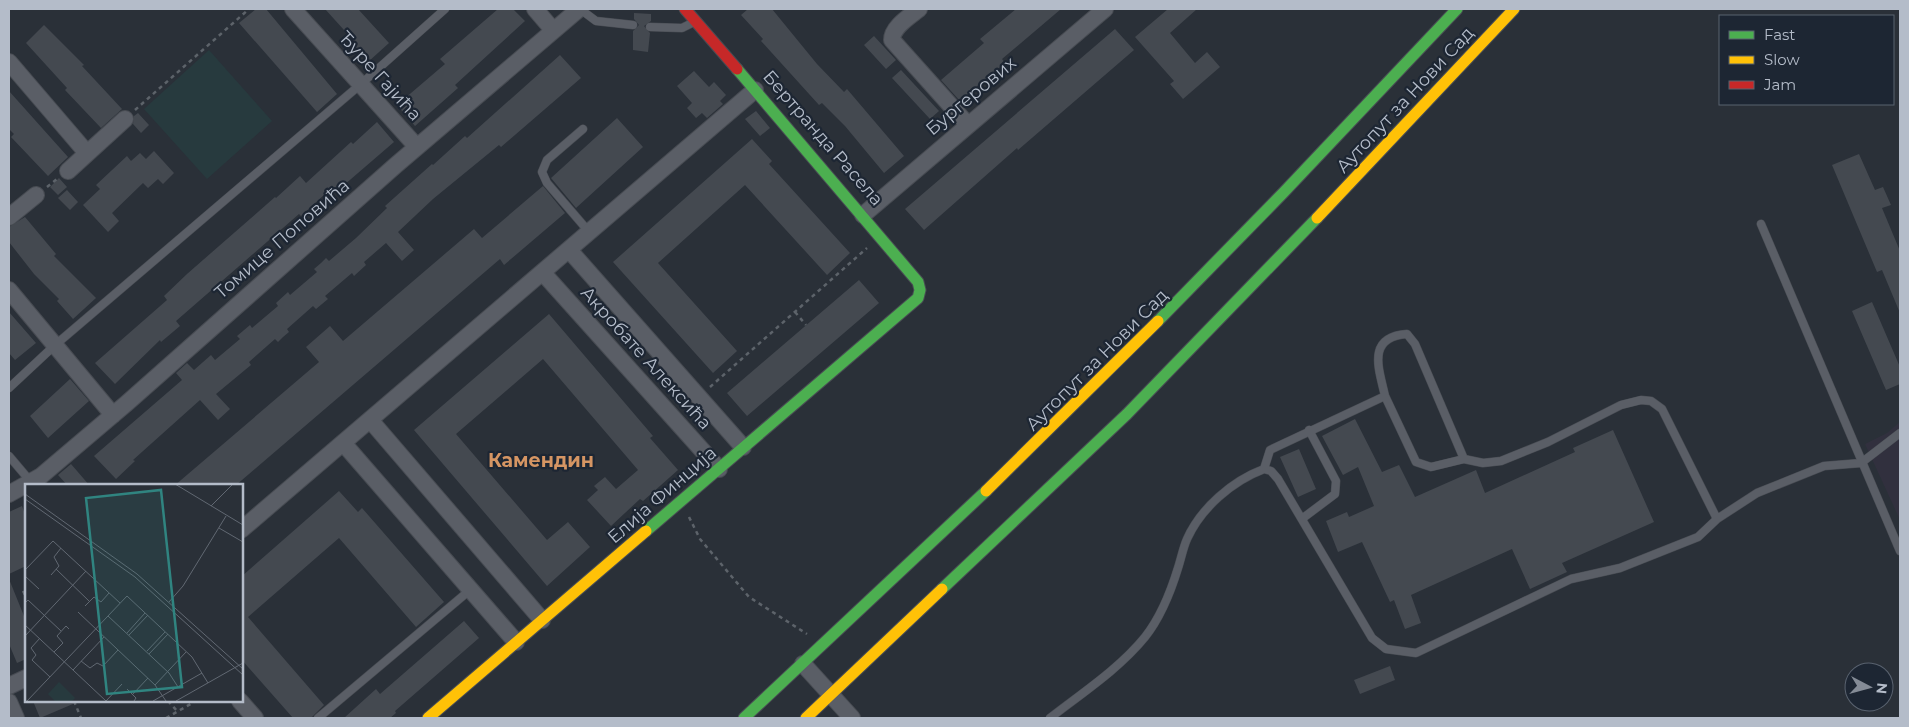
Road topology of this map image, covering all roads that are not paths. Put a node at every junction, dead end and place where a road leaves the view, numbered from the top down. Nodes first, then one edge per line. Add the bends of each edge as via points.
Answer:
1 (293, 9) edge
2 (445, 9) edge
3 (535, 9) edge
4 (579, 9) edge
5 (685, 9) edge
6 (919, 9) edge
7 (1105, 9) edge
8 (1457, 9) edge
9 (1514, 9) edge
10 (696, 21) junction
11 (633, 25) dead end
12 (650, 27) dead end
13 (553, 30) junction
14 (9, 62) edge
15 (361, 84) junction
16 (756, 90) junction
17 (125, 119) road end
18 (968, 125) junction
19 (583, 129) dead end
20 (417, 147) junction
21 (86, 152) junction
22 (68, 171) road end
23 (36, 196) road end
24 (863, 214) junction
25 (9, 217) edge
26 (1761, 224) dead end
27 (590, 233) junction
28 (570, 251) junction
29 (544, 273) junction
30 (9, 290) edge
31 (918, 298) joint
32 (54, 346) junction
33 (9, 388) edge
34 (1385, 396) junction
35 (113, 414) junction
36 (370, 421) junction
37 (1309, 430) junction
38 (1900, 433) edge
39 (344, 444) junction
40 (744, 447) junction
41 (9, 456) edge
42 (1464, 459) junction
43 (1861, 462) junction
44 (1264, 469) junction
45 (719, 470) junction
46 (41, 481) edge
47 (25, 488) edge
48 (9, 494) edge
49 (1303, 518) junction
50 (1717, 518) junction
51 (242, 529) edge
52 (1900, 551) edge
53 (470, 590) junction
54 (542, 620) junction
55 (516, 642) junction
56 (804, 664) junction
57 (25, 678) edge
58 (9, 686) edge
59 (832, 697) junction
60 (9, 702) edge
61 (241, 702) edge
62 (16, 718) edge
63 (255, 718) edge
64 (318, 718) edge
65 (428, 718) edge
66 (744, 718) edge
67 (806, 718) edge
68 (852, 718) edge
69 (1050, 718) edge

1 - 15 street, Ђуре Гајића
2 - 15 lane
3 - 13 street
4 - 11 lane via 596,20
4 - 13 street, Томице Поповића
5 - 10 main road, Бертранда Расела
6 - 18 street via 896,29 892,40
7 - 18 street, Бургерових
8 - 56 main road, Аутопут за Нови Сад via 1095,388 925,553
9 - 59 main road, Аутопут за Нови Сад via 1381,152 1127,414
10 - 12 lane via 682,28
10 - 16 main road, Бертранда Расела
13 - 20 street, Томице Поповића
14 - 21 street
15 - 20 street, Ђуре Гајића
15 - 32 lane
16 - 24 main road, Бертранда Расела
16 - 27 street
17 - 21 street
18 - 24 street, Бургерових
19 - 27 lane via 547,160 542,172 547,183
20 - 35 street, Томице Поповића
21 - 22 street
23 - 25 street
24 - 31 main road, Бертранда Расела via 918,282
26 - 43 lane
27 - 28 street
28 - 29 street
28 - 40 street, Акробате Алексића
29 - 36 street
29 - 45 street, Акробате Алексића
30 - 32 street
31 - 40 main road, Елија Финција
32 - 33 lane
32 - 35 street
34 - 37 lane
34 - 42 lane via 1416,462 1431,467
34 - 42 lane via 1377,356 1382,344 1400,334 1407,334 1415,344
35 - 46 street, Томице Поповића
36 - 39 street
36 - 54 street
37 - 44 lane via 1270,450
37 - 49 lane via 1336,481 1336,494
38 - 43 lane
39 - 51 street
39 - 53 street
40 - 45 main road, Елија Финција
41 - 46 lane
42 - 50 lane via 1483,463 1501,461 1548,442 1621,404 1651,401 1662,408
43 - 50 lane via 1824,466 1757,493
43 - 52 lane
44 - 49 lane via 1278,479
44 - 69 lane via 1236,483 1212,503 1193,528 1163,605 1146,636 1125,658
45 - 54 main road, Елија Финција
47 - 48 street, Томице Поповића
49 - 50 lane via 1372,638 1386,649 1416,653 1571,579 1620,568 1698,536
53 - 55 street
53 - 64 lane
54 - 55 main road, Елија Финција
55 - 65 main road, Елија Финција
56 - 59 street
56 - 66 main road, Аутопут за Нови Сад
57 - 58 street
59 - 67 main road, Аутопут за Нови Сад
59 - 68 street
60 - 62 street
61 - 63 street

